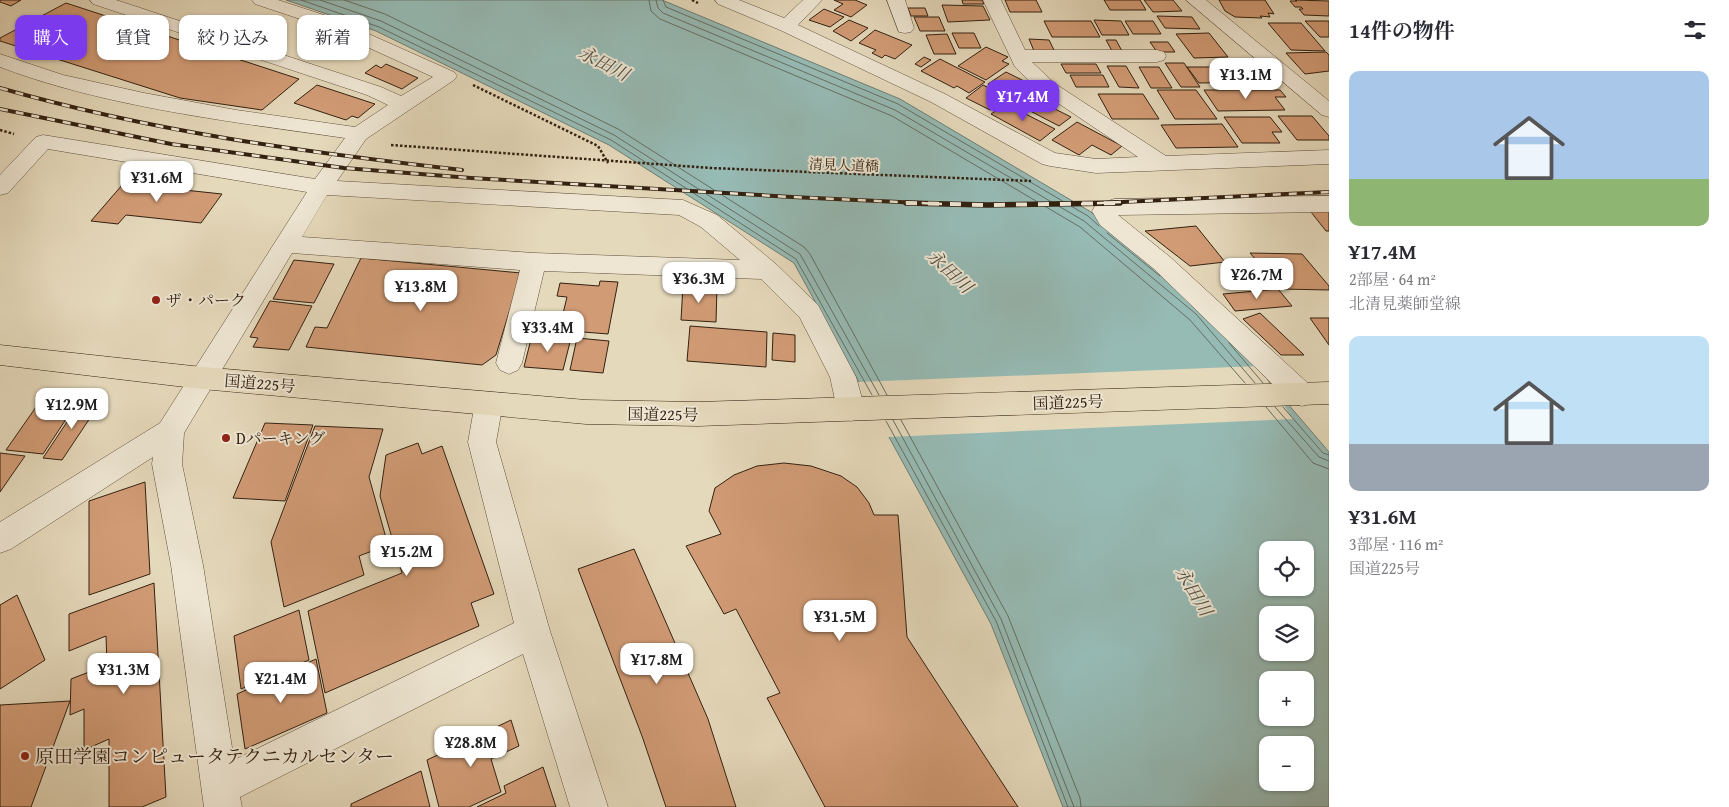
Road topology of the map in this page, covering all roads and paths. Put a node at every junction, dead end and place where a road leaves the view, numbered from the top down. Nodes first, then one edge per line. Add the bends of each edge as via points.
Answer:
1 (99, 0) edge
2 (261, 0) edge
3 (724, 0) edge
4 (813, 0) edge
5 (896, 0) edge
6 (992, 0) edge
7 (1195, 0) edge
8 (786, 26) junction
9 (905, 28) dead end
10 (1018, 56) junction
11 (1157, 56) dead end
12 (0, 60) edge
13 (447, 76) junction
14 (402, 104) junction
15 (1329, 112) edge
16 (356, 138) junction
17 (1329, 157) edge
18 (608, 163) junction
19 (1161, 163) junction
20 (1032, 181) dead end
21 (321, 187) junction
22 (0, 188) edge
23 (1329, 204) edge
24 (286, 244) junction
25 (534, 262) junction
26 (767, 270) junction
27 (0, 355) edge
28 (509, 363) dead end
29 (202, 378) junction
30 (1329, 393) edge
31 (1295, 395) junction
32 (489, 403) junction
33 (860, 409) junction
34 (170, 431) junction
35 (0, 539) edge
36 (533, 630) junction
37 (221, 797) edge
38 (589, 807) edge

1 - 14 street via 374,90
2 - 13 street via 328,22
3 - 8 street
4 - 8 street
5 - 9 street
6 - 10 street
7 - 15 street
8 - 19 street via 938,98 1050,159 1096,166
10 - 11 street
10 - 19 street via 1047,87
12 - 16 street via 67,83 164,105
13 - 14 street
13 - 18 path via 462,79 598,146
14 - 16 street
16 - 18 path, 清見人道橋
16 - 21 street
17 - 19 street
18 - 20 path, 清見人道橋
21 - 22 street via 43,142
21 - 24 street
21 - 26 street via 683,208 709,221
23 - 31 street via 1114,207 1103,211 1108,219 1162,264
24 - 25 street
24 - 29 street
25 - 26 street
25 - 28 street
26 - 33 street via 809,312
27 - 29 highway, 国道225号
29 - 32 highway, 国道225号
29 - 34 street
30 - 31 highway, 国道225号
31 - 33 highway, 国道225号
32 - 33 highway, 国道225号 via 586,412 698,414
32 - 36 street via 482,442
34 - 35 street
34 - 37 street via 167,464 187,565
36 - 37 street
36 - 38 street

